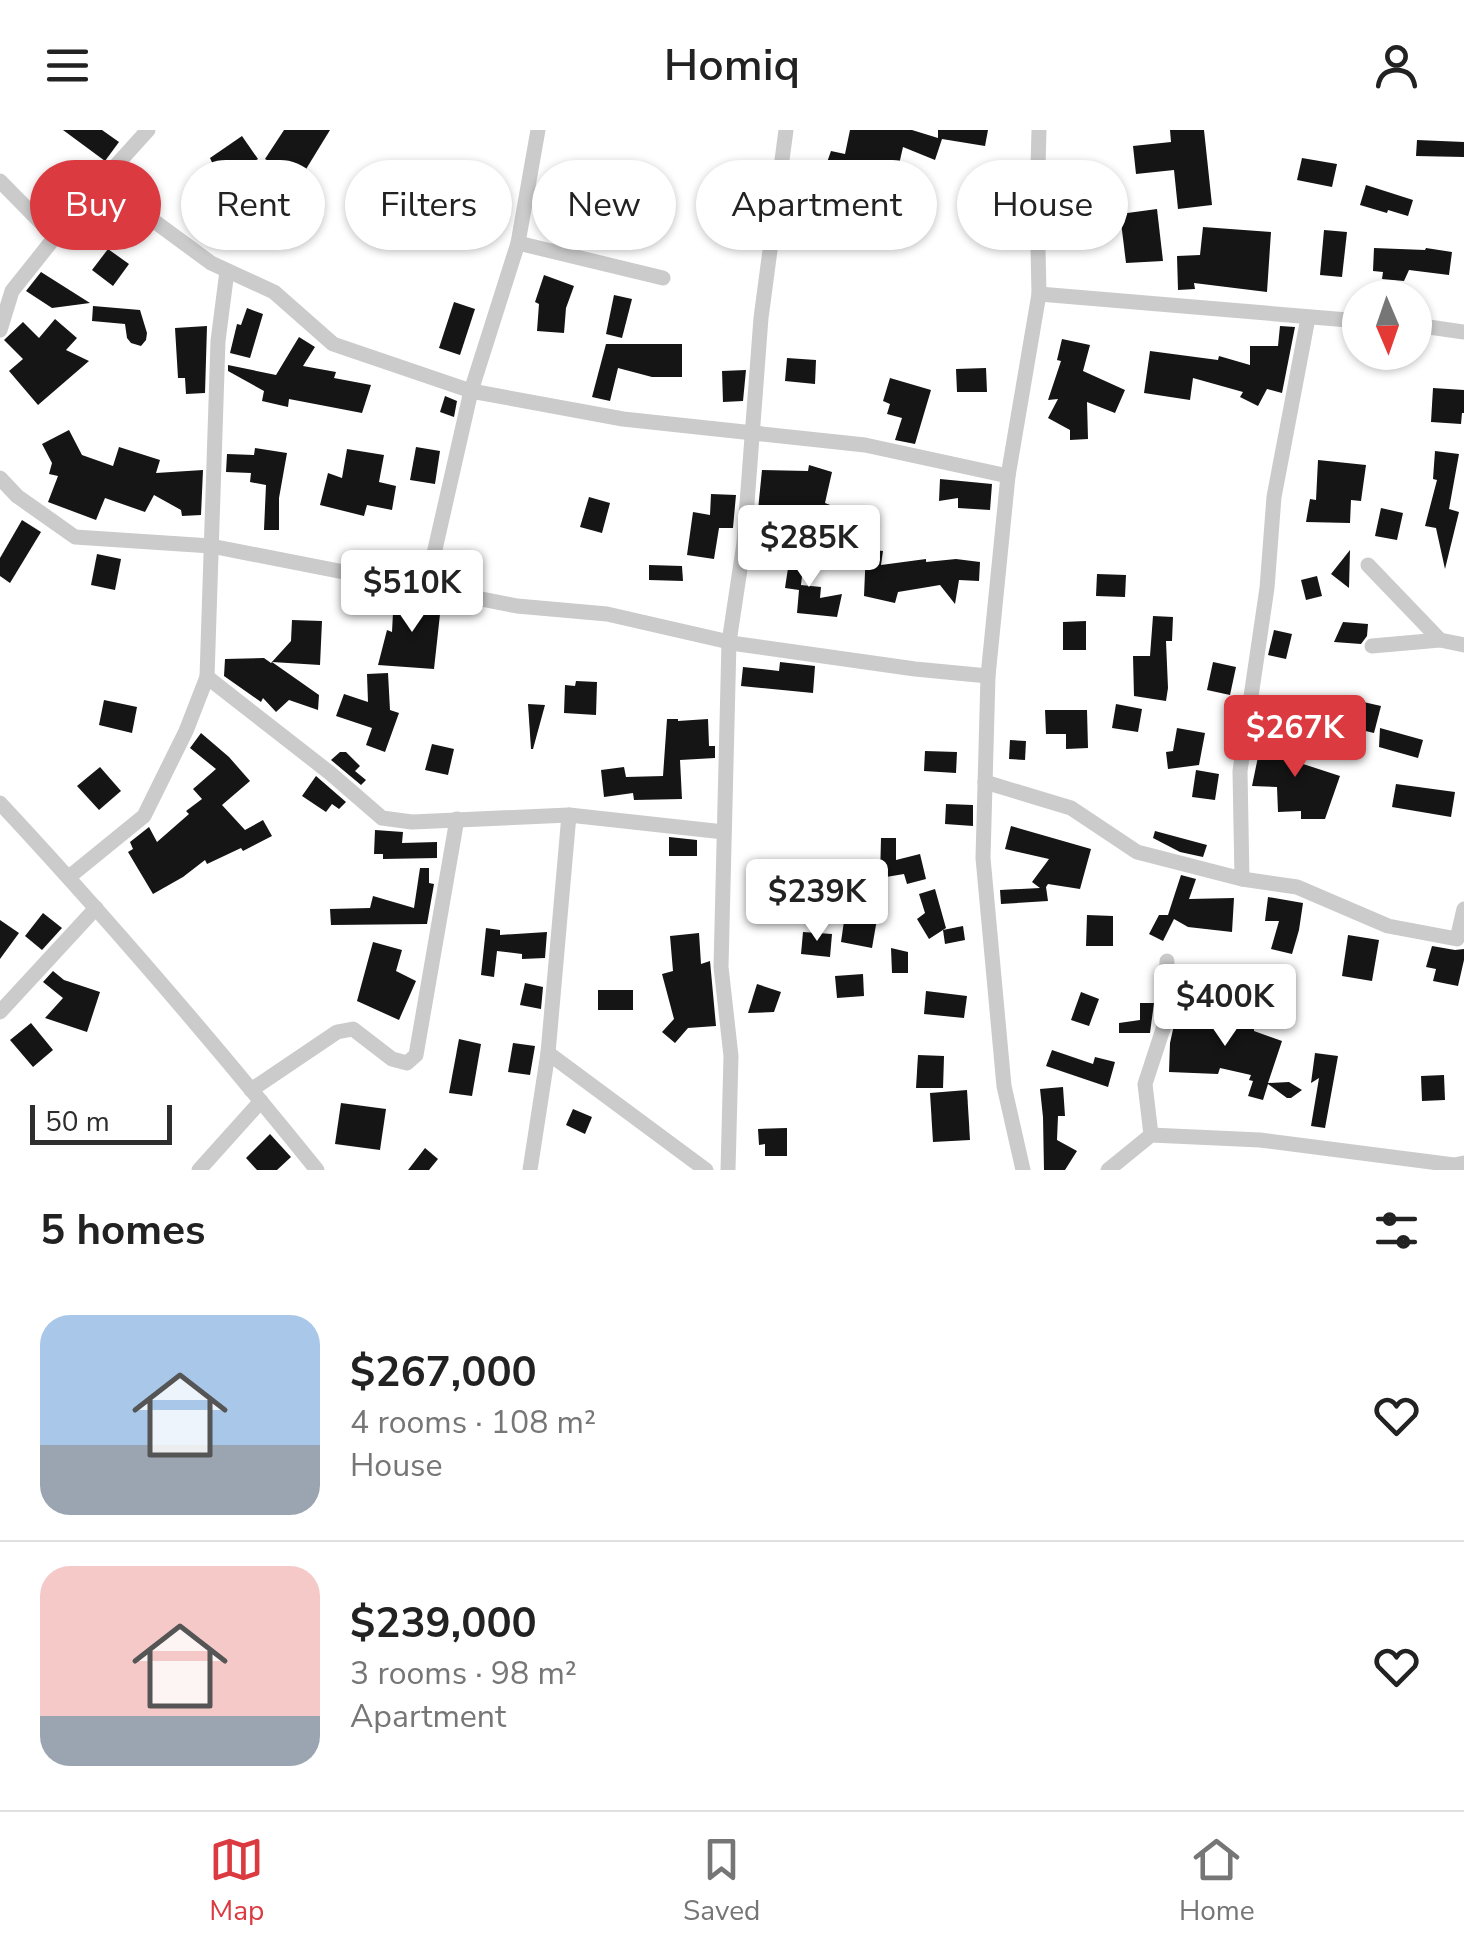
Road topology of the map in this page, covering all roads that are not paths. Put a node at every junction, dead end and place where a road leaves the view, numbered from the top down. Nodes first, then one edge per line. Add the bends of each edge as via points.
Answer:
1 (148, 130) edge
2 (538, 130) edge
3 (786, 130) edge
4 (1039, 130) edge
5 (121, 160) edge
6 (0, 181) edge
7 (30, 212) edge
8 (161, 226) edge
9 (518, 244) junction
10 (45, 250) edge
11 (227, 270) junction
12 (663, 278) dead end
13 (1038, 294) junction
14 (1308, 318) junction
15 (1342, 320) edge
16 (1432, 327) edge
17 (0, 330) edge
18 (1464, 332) edge
19 (471, 391) junction
20 (751, 433) junction
21 (1008, 476) junction
22 (0, 478) edge
23 (211, 546) junction
24 (1368, 565) dead end
25 (426, 589) junction
26 (1440, 640) junction
27 (729, 642) junction
28 (1464, 645) edge
29 (1372, 646) dead end
30 (988, 676) junction
31 (207, 677) junction
32 (986, 782) junction
33 (0, 803) edge
34 (569, 814) junction
35 (456, 818) junction
36 (724, 832) junction
37 (69, 877) junction
38 (1242, 879) junction
39 (96, 908) junction
40 (1464, 910) edge
41 (1461, 940) edge
42 (1167, 961) dead end
43 (0, 1012) edge
44 (548, 1053) junction
45 (256, 1096) junction
46 (1152, 1134) junction
47 (1459, 1167) edge
48 (199, 1170) edge
49 (316, 1170) edge
50 (530, 1170) edge
51 (706, 1170) edge
52 (728, 1170) edge
53 (1023, 1170) edge
54 (1108, 1170) edge

1 - 5 street
2 - 9 street
3 - 20 street
4 - 13 street
6 - 7 street
8 - 11 street
9 - 12 street
9 - 19 street
10 - 17 street via 12,291
11 - 19 street via 274,292 333,344
11 - 23 street
13 - 14 street
13 - 21 street
14 - 15 street
14 - 38 street via 1274,497 1240,772
16 - 18 street
19 - 20 street via 623,419
19 - 25 street
20 - 21 street via 865,446
20 - 27 street
21 - 30 street
22 - 23 street via 75,537
23 - 25 street
23 - 31 street
24 - 26 street
25 - 27 street via 607,614
26 - 28 street
26 - 29 street
27 - 30 street
27 - 36 street
30 - 32 street
31 - 35 street via 382,818
31 - 37 street via 144,816
32 - 38 street via 1071,808 1137,852
32 - 53 street via 984,858 1004,1086
33 - 37 street
34 - 35 street
34 - 36 street
34 - 44 street
35 - 45 street via 416,1055 407,1063 392,1059 353,1029 337,1032
36 - 52 street via 720,967 731,1056
37 - 39 street
38 - 41 street via 1298,888 1388,926
39 - 43 street
39 - 45 street
40 - 41 street
42 - 46 street via 1164,1026 1145,1084
44 - 50 street
44 - 51 street
45 - 48 street
45 - 49 street
46 - 47 street via 1260,1140
46 - 54 street

